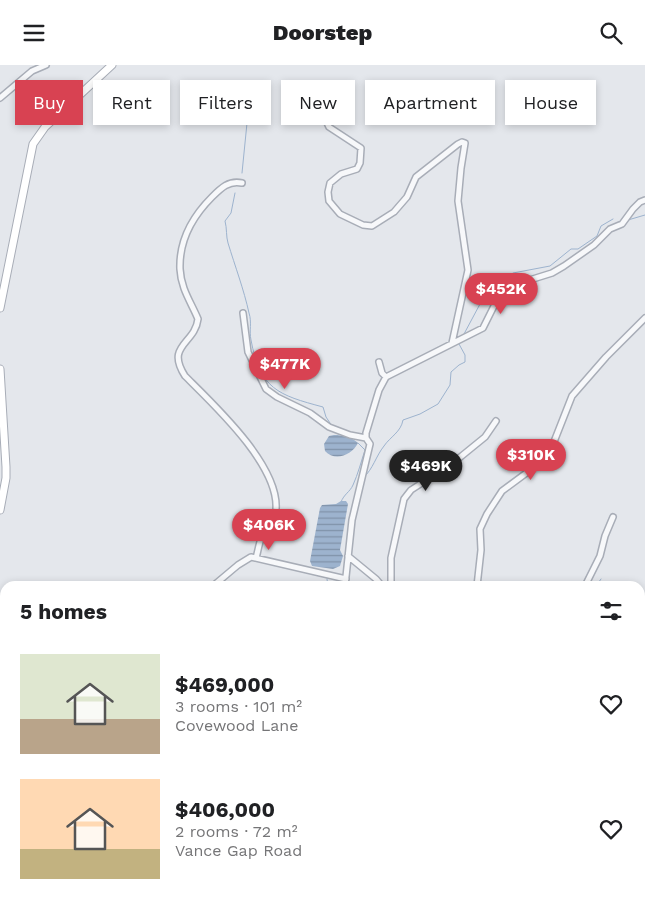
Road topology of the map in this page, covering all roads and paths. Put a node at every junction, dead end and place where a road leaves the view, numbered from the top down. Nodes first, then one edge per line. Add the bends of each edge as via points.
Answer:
1 (46, 65) edge
2 (112, 65) edge
3 (0, 98) edge
4 (327, 125) edge
5 (242, 183) dead end
6 (645, 200) edge
7 (0, 308) edge
8 (243, 313) dead end
9 (645, 318) edge
10 (452, 343) junction
11 (379, 362) dead end
12 (0, 369) edge
13 (386, 377) junction
14 (496, 421) dead end
15 (366, 438) junction
16 (0, 510) edge
17 (613, 517) dead end
18 (348, 556) junction
19 (256, 558) junction
20 (346, 579) joint
21 (219, 581) edge
22 (378, 581) edge
23 (391, 581) edge
24 (478, 581) edge
25 (588, 581) edge

1 - 3 street via 27,75
2 - 7 main road via 45,127 33,144
4 - 10 street via 362,152 357,169 341,174 330,183 329,201 340,214 365,226 394,213 407,197 416,177 458,144 465,143 458,201 468,270
5 - 19 street via 235,181 220,189 194,219 183,244 182,284 198,319 197,327 180,351 178,361 185,376 253,451 270,479 276,509 262,536
6 - 10 street via 622,224 610,229 564,266 510,289 495,304 483,328
8 - 15 street via 248,352 266,389 329,427
9 - 24 street via 572,396 548,457 502,491 487,514 480,529
10 - 13 street
11 - 13 street
12 - 16 main road via 6,467
13 - 15 street via 379,390
14 - 23 street via 485,437 448,467 411,490 404,499 391,558
15 - 18 street via 370,444 354,503
17 - 25 street
18 - 20 street
18 - 22 street
19 - 20 street
19 - 21 street via 251,557 238,565

